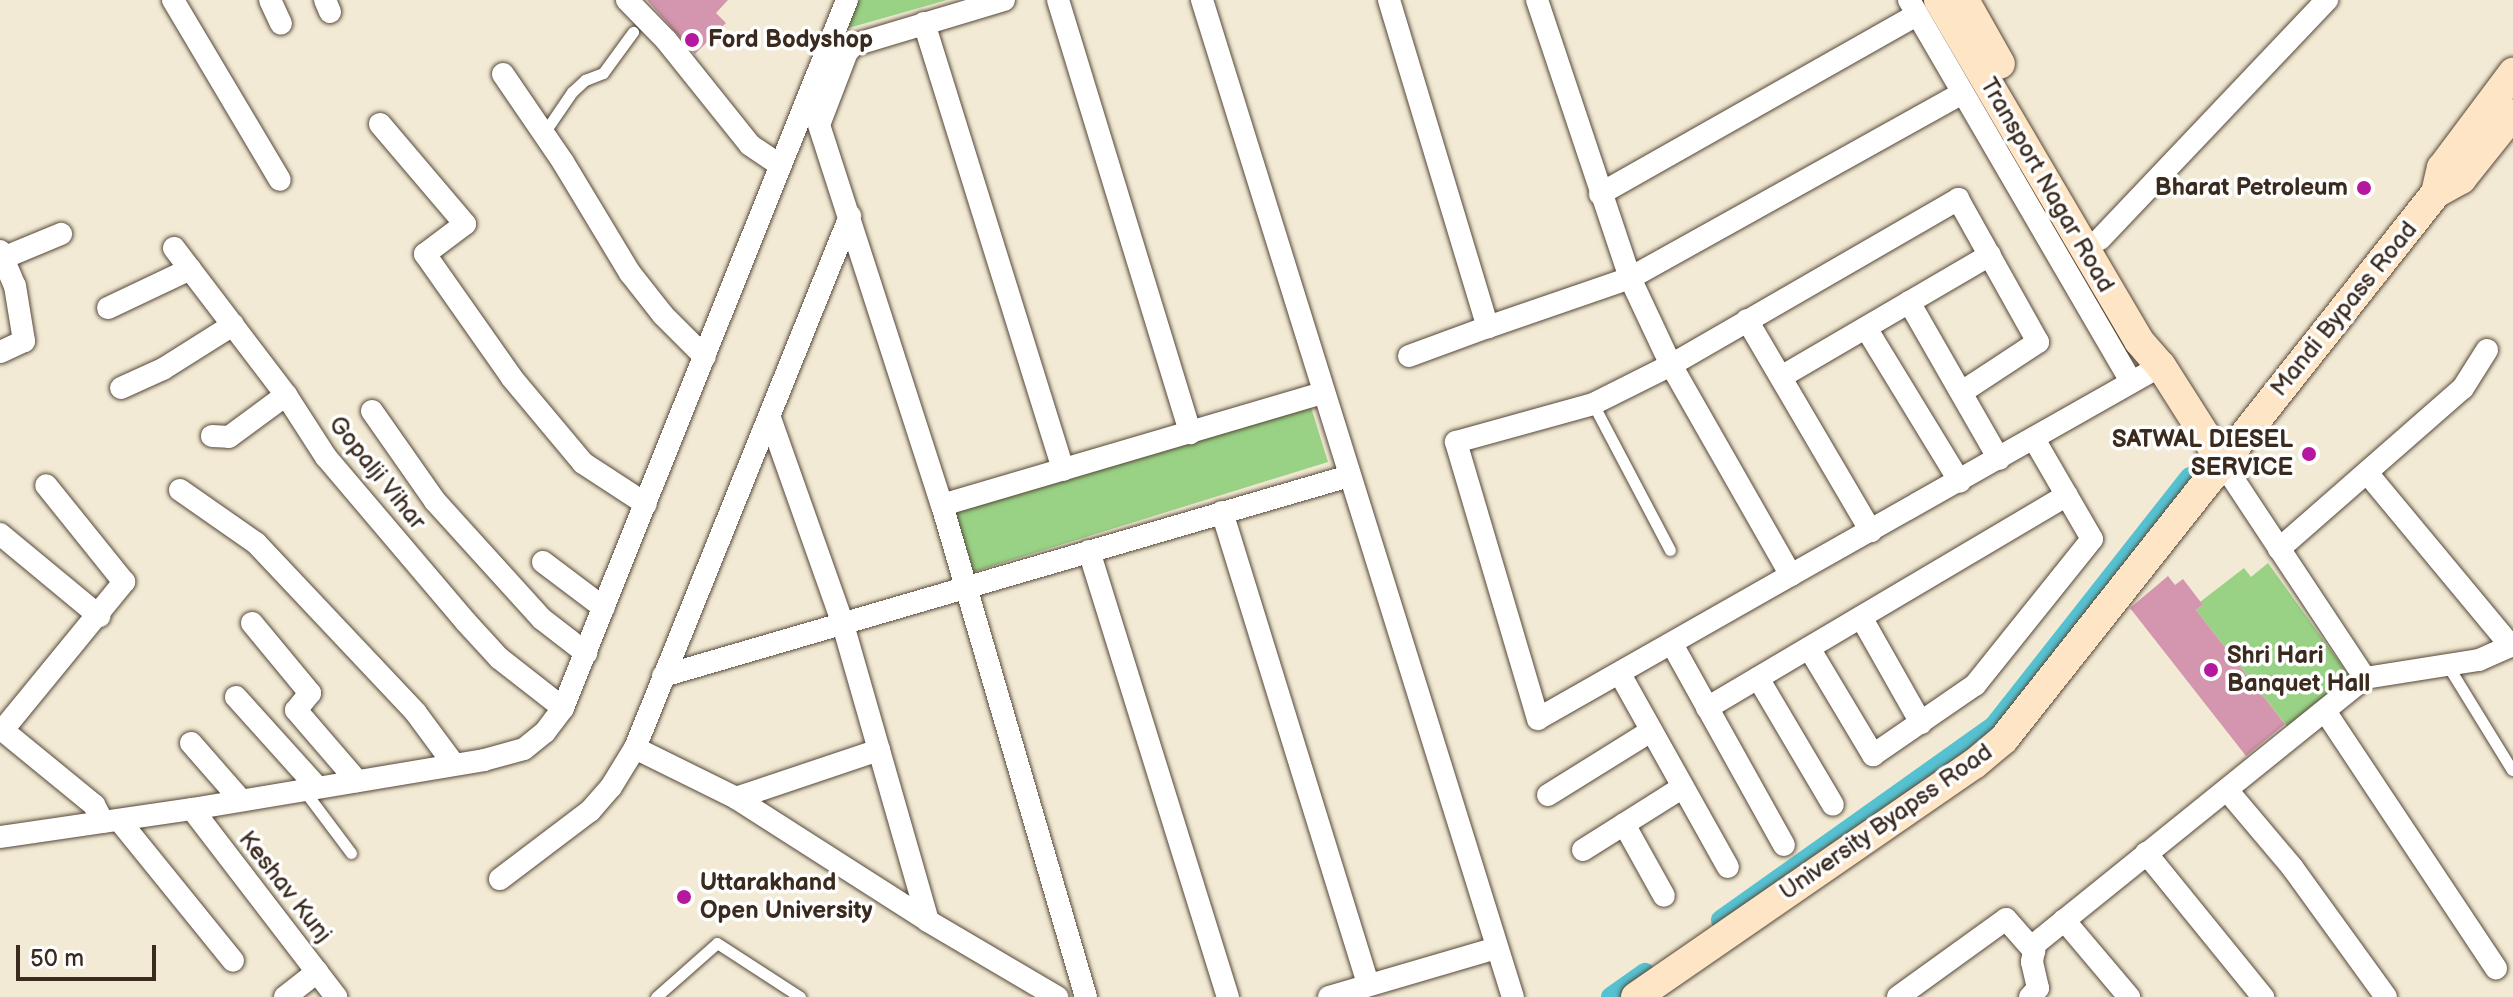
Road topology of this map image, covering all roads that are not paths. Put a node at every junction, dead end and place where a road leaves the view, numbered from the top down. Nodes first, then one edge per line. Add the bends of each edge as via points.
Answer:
1 (173, 0) edge
2 (270, 0) edge
3 (627, 0) edge
4 (847, 0) edge
5 (1004, 0) edge
6 (1058, 0) edge
7 (1202, 0) edge
8 (1389, 0) edge
9 (1537, 0) edge
10 (1964, 0) edge
11 (2327, 0) edge
12 (1922, 5) edge
13 (924, 23) junction
14 (281, 24) dead end
15 (633, 32) dead end
16 (2513, 73) edge
17 (503, 74) dead end
18 (1962, 93) junction
19 (2513, 114) edge
20 (380, 124) dead end
21 (544, 133) junction
22 (781, 166) junction
23 (280, 180) dead end
24 (2436, 193) junction
25 (1600, 194) junction
26 (850, 216) junction
27 (61, 234) dead end
28 (2100, 239) junction
29 (174, 248) dead end
30 (2, 254) edge
31 (1990, 255) junction
32 (190, 269) junction
33 (1630, 278) junction
34 (1909, 302) junction
35 (108, 308) dead end
36 (1747, 320) junction
37 (233, 325) junction
38 (1488, 327) junction
39 (1866, 328) junction
40 (2487, 350) dead end
41 (0, 352) edge
42 (1409, 356) dead end
43 (705, 357) junction
44 (1671, 365) junction
45 (2161, 366) junction
46 (1781, 377) junction
47 (2131, 382) junction
48 (121, 388) dead end
49 (1962, 392) junction
50 (1323, 393) junction
51 (286, 395) junction
52 (1593, 404) junction
53 (372, 411) dead end
54 (770, 418) junction
55 (1190, 433) junction
56 (212, 436) dead end
57 (2034, 439) junction
58 (1999, 459) junction
59 (2222, 462) junction
60 (1063, 470) junction
61 (2368, 474) junction
62 (1349, 476) junction
63 (1960, 482) junction
64 (46, 485) dead end
65 (180, 490) dead end
66 (2067, 495) junction
67 (646, 504) junction
68 (942, 505) junction
69 (1222, 512) junction
70 (1871, 531) junction
71 (0, 534) edge
72 (2279, 549) junction
73 (1670, 550) dead end
74 (1089, 551) junction
75 (543, 562) dead end
76 (1791, 575) junction
77 (966, 586) junction
78 (604, 608) junction
79 (99, 616) junction
80 (1861, 617) junction
81 (842, 621) junction
82 (252, 623) dead end
83 (1672, 644) junction
84 (2512, 645) edge
85 (1809, 648) junction
86 (586, 653) junction
87 (2448, 666) junction
88 (1620, 674) junction
89 (663, 676) junction
90 (1758, 678) junction
91 (2365, 678) junction
92 (236, 697) dead end
93 (563, 708) junction
94 (1707, 708) junction
95 (2325, 711) junction
96 (1921, 723) junction
97 (1, 730) edge
98 (1651, 731) junction
99 (191, 743) dead end
100 (635, 748) junction
101 (879, 750) junction
102 (453, 763) junction
103 (2512, 770) edge
104 (357, 781) junction
105 (1683, 787) junction
106 (310, 788) junction
107 (2227, 790) junction
108 (1548, 795) dead end
109 (736, 798) junction
110 (240, 799) junction
111 (1833, 805) dead end
112 (192, 809) junction
113 (111, 821) junction
114 (1624, 824) junction
115 (0, 837) edge
116 (1784, 845) dead end
117 (1583, 850) dead end
118 (351, 853) dead end
119 (2146, 853) junction
120 (1728, 867) dead end
121 (500, 879) dead end
122 (1664, 896) dead end
123 (2064, 920) junction
124 (928, 921) junction
125 (1497, 948) junction
126 (2034, 951) junction
127 (233, 961) dead end
128 (2496, 968) dead end
129 (317, 972) junction
130 (1368, 984) junction
131 (2038, 994) edge
132 (285, 997) edge
133 (336, 997) edge
134 (656, 997) edge
135 (800, 997) edge
136 (1057, 997) edge
137 (1086, 997) edge
138 (1228, 997) edge
139 (1329, 997) edge
140 (1513, 997) edge
141 (1636, 997) edge
142 (1898, 997) edge
143 (2129, 997) edge
144 (2263, 997) edge
145 (2386, 997) edge

1 - 23 street
2 - 14 street
3 - 22 street via 750,145
4 - 22 street
5 - 13 street
6 - 55 street
7 - 50 street
8 - 38 street
9 - 25 street
10 - 28 main road, Transport Nagar Road
11 - 28 street
12 - 18 street
12 - 25 street
12 - 45 main road, Transport Nagar Road via 2139,341
13 - 26 street via 854,45 819,125
13 - 60 street
15 - 21 lane via 603,73 572,92
16 - 24 main road, Mandi Bypass Road via 2442,168
17 - 21 street
18 - 33 street
18 - 47 street
19 - 24 main road, Mandi Bypass Road via 2461,179
20 - 67 street via 465,224 425,254 512,378 583,463
21 - 43 street via 630,273
22 - 43 street
24 - 59 main road, Mandi Bypass Road
25 - 33 street
26 - 54 street
26 - 68 street
27 - 30 street
28 - 45 main road, Transport Nagar Road via 2158,344
29 - 32 street, Gopalji Vihar
30 - 41 street via 15,286 24,341
31 - 34 street
31 - 36 street via 1956,200
31 - 49 street via 2038,342
32 - 35 street
32 - 37 street, Gopalji Vihar
33 - 38 street
33 - 44 street
34 - 39 street
34 - 49 street
36 - 44 street
36 - 46 street
37 - 48 street via 163,369
37 - 51 street, Gopalji Vihar
38 - 42 street
39 - 46 street
39 - 63 street
40 - 61 street via 2463,388
43 - 67 street
44 - 52 street
44 - 76 street
45 - 47 street
45 - 59 main road, Transport Nagar Road
46 - 70 street
47 - 57 street
49 - 58 street
50 - 55 street
50 - 62 street
51 - 56 street via 229,437
51 - 93 street, Gopalji Vihar via 326,457 466,622 499,658
52 - 73 lane
52 - 88 street via 1456,442 1538,719
53 - 86 street via 435,501 542,619
54 - 81 street
54 - 89 street
55 - 60 street
57 - 58 street
57 - 66 street
58 - 63 street
59 - 72 street
59 - 141 main road, University Byapss Road via 2003,740
60 - 68 street
61 - 72 street
61 - 84 street
62 - 69 street
62 - 125 street
63 - 70 street
64 - 79 street via 124,582
65 - 102 street via 256,543 416,713
66 - 80 street
66 - 96 street via 2091,542 1975,685
67 - 78 street
68 - 77 street
69 - 74 street
69 - 130 street
70 - 76 street
71 - 79 street
72 - 91 street
74 - 77 street
74 - 138 street
75 - 78 street
76 - 83 street
77 - 81 street
77 - 137 street
78 - 86 street
79 - 97 street
80 - 85 street
80 - 96 street
81 - 89 street
81 - 101 street
82 - 104 street via 310,693 296,710
83 - 88 street
83 - 94 street
84 - 87 street
85 - 90 street
85 - 96 street via 1870,754
86 - 93 street
87 - 91 street
87 - 103 lane
88 - 98 street
89 - 100 street
90 - 94 street
90 - 111 street
91 - 95 street
92 - 106 street
93 - 102 street via 524,749
94 - 116 street
95 - 107 street
95 - 128 street
97 - 113 street
98 - 105 street
98 - 108 street
99 - 110 street
100 - 109 street
100 - 121 street via 590,811
101 - 109 street
101 - 124 street
102 - 104 street
104 - 106 street
105 - 114 street
105 - 120 street
106 - 110 street
106 - 118 lane
107 - 119 street
107 - 145 street via 2292,867
109 - 124 street
110 - 112 street
112 - 113 street
112 - 129 street, Keshav Kunj
113 - 115 street
113 - 127 street
114 - 117 street
114 - 122 street
119 - 123 street
119 - 144 street
123 - 126 street via 2035,944
123 - 143 street
124 - 136 street
125 - 130 street
125 - 140 street
126 - 131 street
126 - 142 street via 2006,919
129 - 132 street
129 - 133 street, Keshav Kunj
130 - 139 street
134 - 135 lane via 717,943

